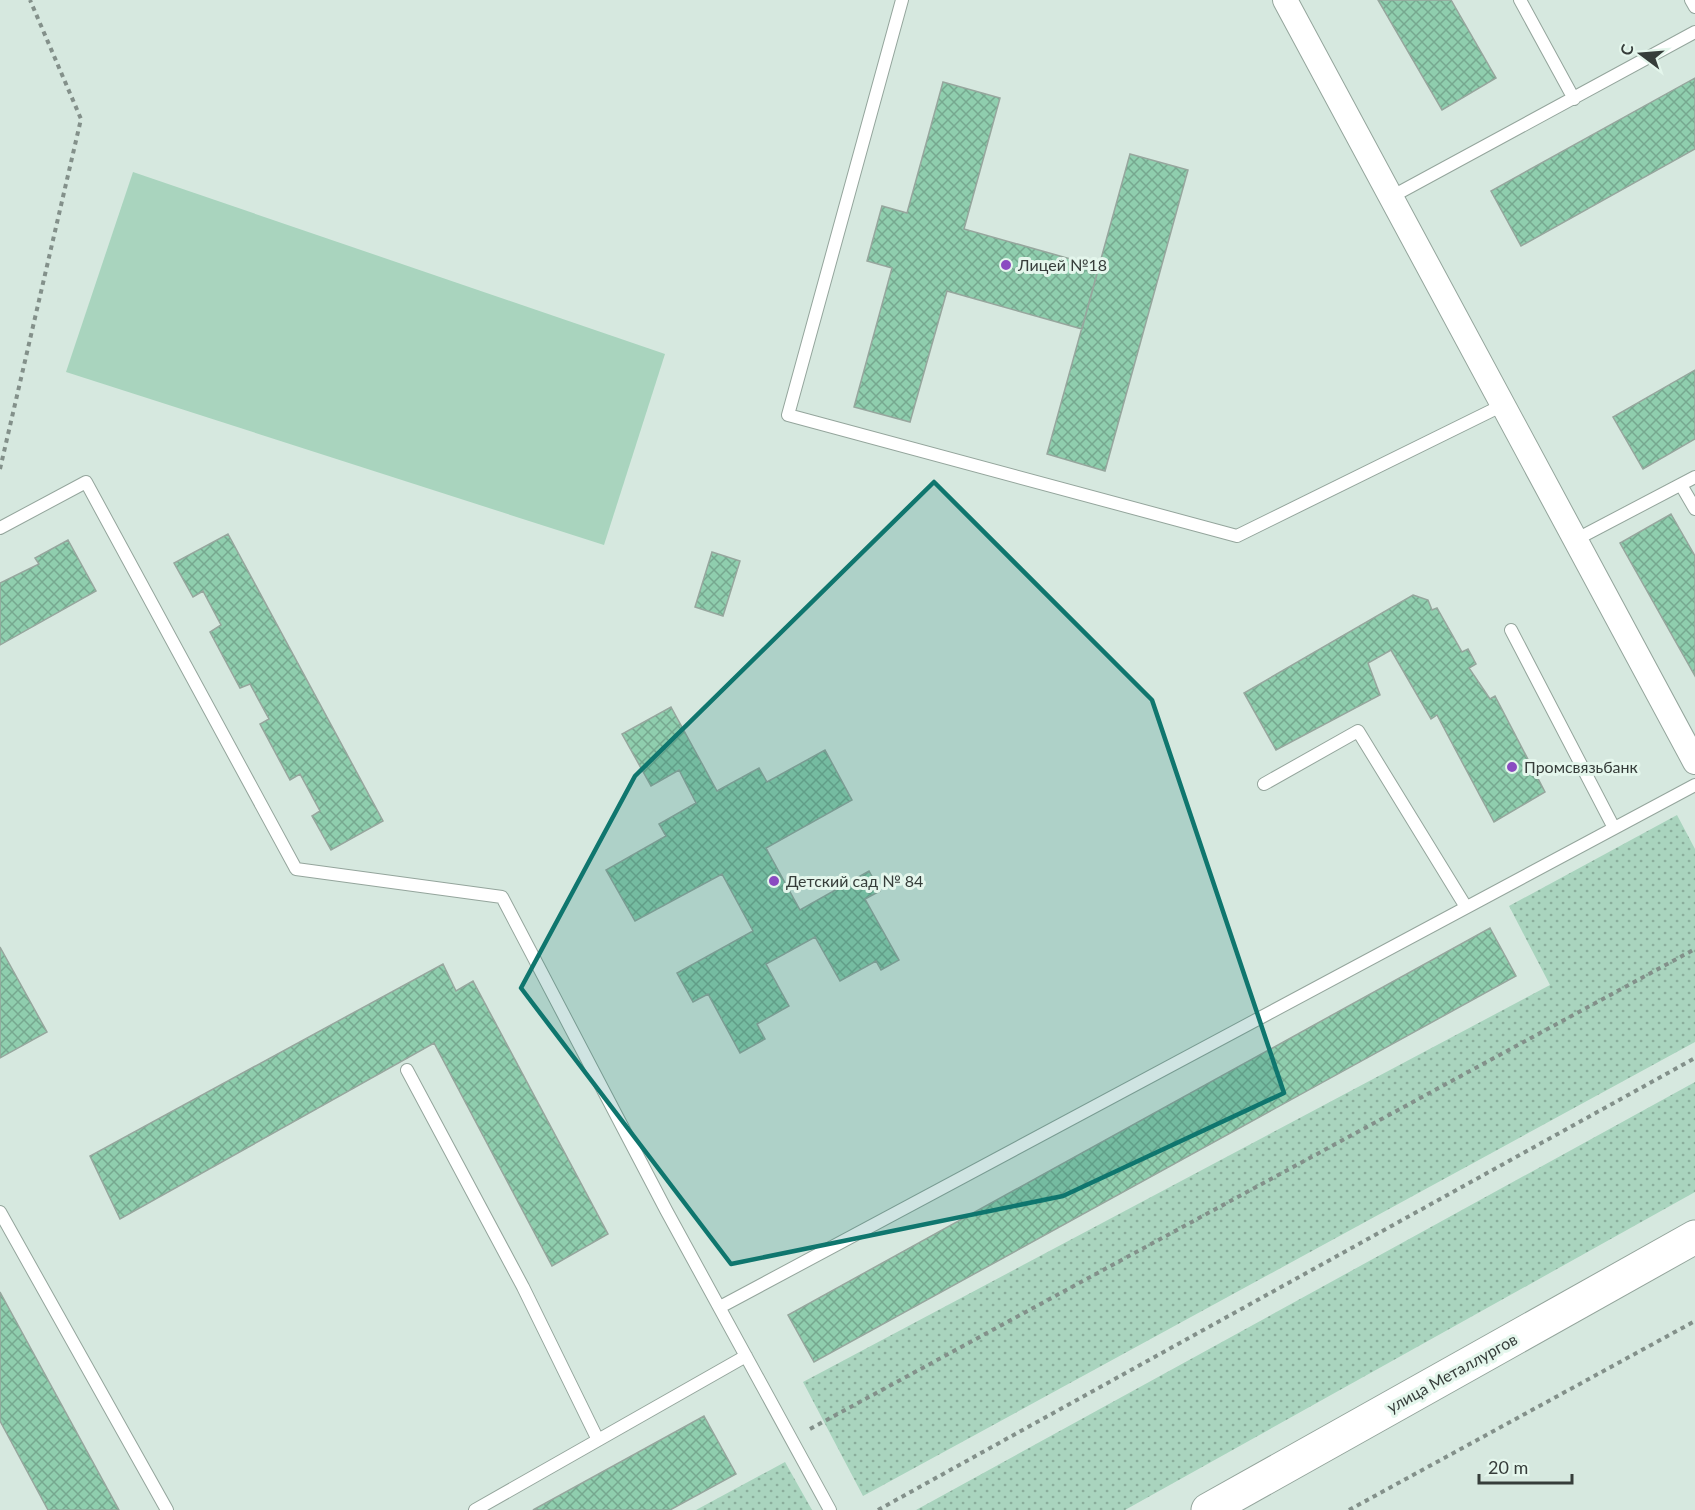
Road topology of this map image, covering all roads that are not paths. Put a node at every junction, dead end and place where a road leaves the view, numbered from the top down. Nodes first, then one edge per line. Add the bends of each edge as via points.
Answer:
1 (902, 0) edge
2 (1285, 0) edge
3 (1520, 0) edge
4 (1691, 0) edge
5 (1695, 7) edge
6 (1695, 32) edge
7 (1574, 99) junction
8 (1391, 197) junction
9 (1503, 405) junction
10 (1695, 477) edge
11 (1681, 485) junction
12 (1695, 509) edge
13 (0, 528) edge
14 (1575, 540) junction
15 (1511, 630) dead end
16 (1695, 762) edge
17 (1264, 784) dead end
18 (1695, 785) edge
19 (1614, 828) junction
20 (1466, 908) junction
21 (407, 1070) dead end
22 (0, 1212) edge
23 (1695, 1237) edge
24 (720, 1307) junction
25 (746, 1356) junction
26 (598, 1440) junction
27 (168, 1510) edge
28 (475, 1510) edge
29 (831, 1510) edge
30 (1208, 1510) edge

1 - 9 lane via 788,416 1237,536
2 - 8 street
3 - 7 lane
4 - 5 lane
6 - 7 lane
7 - 8 lane
8 - 9 street
9 - 14 street
10 - 11 lane
11 - 12 lane
11 - 14 lane
13 - 24 lane via 86,482 296,869 502,897
14 - 16 street
15 - 19 lane
17 - 20 lane via 1358,731
18 - 19 lane
19 - 20 lane
20 - 24 lane
21 - 26 lane via 523,1287
22 - 27 lane
23 - 30 main road, улица Металлургов
24 - 25 lane
25 - 26 lane
25 - 29 lane
26 - 28 lane

